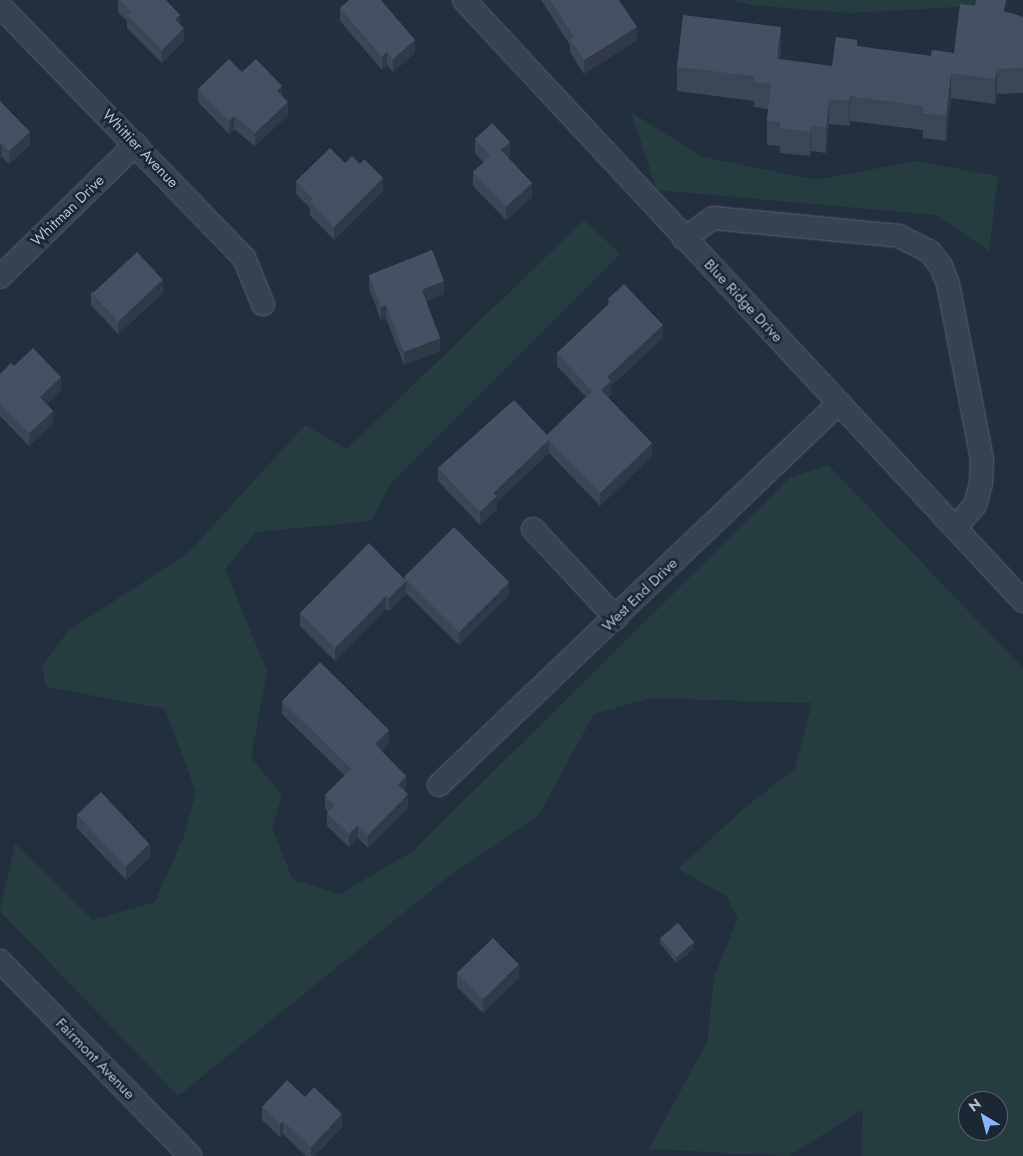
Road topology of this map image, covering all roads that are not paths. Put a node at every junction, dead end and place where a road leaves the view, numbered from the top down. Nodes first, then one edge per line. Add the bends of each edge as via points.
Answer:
1 (464, 0) edge
2 (0, 6) edge
3 (136, 144) junction
4 (684, 239) junction
5 (0, 277) edge
6 (263, 304) dead end
7 (839, 403) junction
8 (955, 528) junction
9 (533, 529) dead end
10 (1023, 601) edge
11 (616, 618) junction
12 (439, 785) dead end
13 (0, 961) edge
14 (190, 1156) edge

1 - 4 street, Blue Ridge Drive
2 - 3 street, Whittier Avenue
3 - 5 street, Whitman Drive
3 - 6 street, Whittier Avenue via 244,258
4 - 7 street, Blue Ridge Drive
4 - 8 street via 713,218 899,236 930,252 941,266 948,284 982,459 982,484 975,505
7 - 8 street, Blue Ridge Drive
7 - 11 street, West End Drive
8 - 10 street, Blue Ridge Drive
9 - 11 street
11 - 12 street, West End Drive
13 - 14 street, Fairmont Avenue

